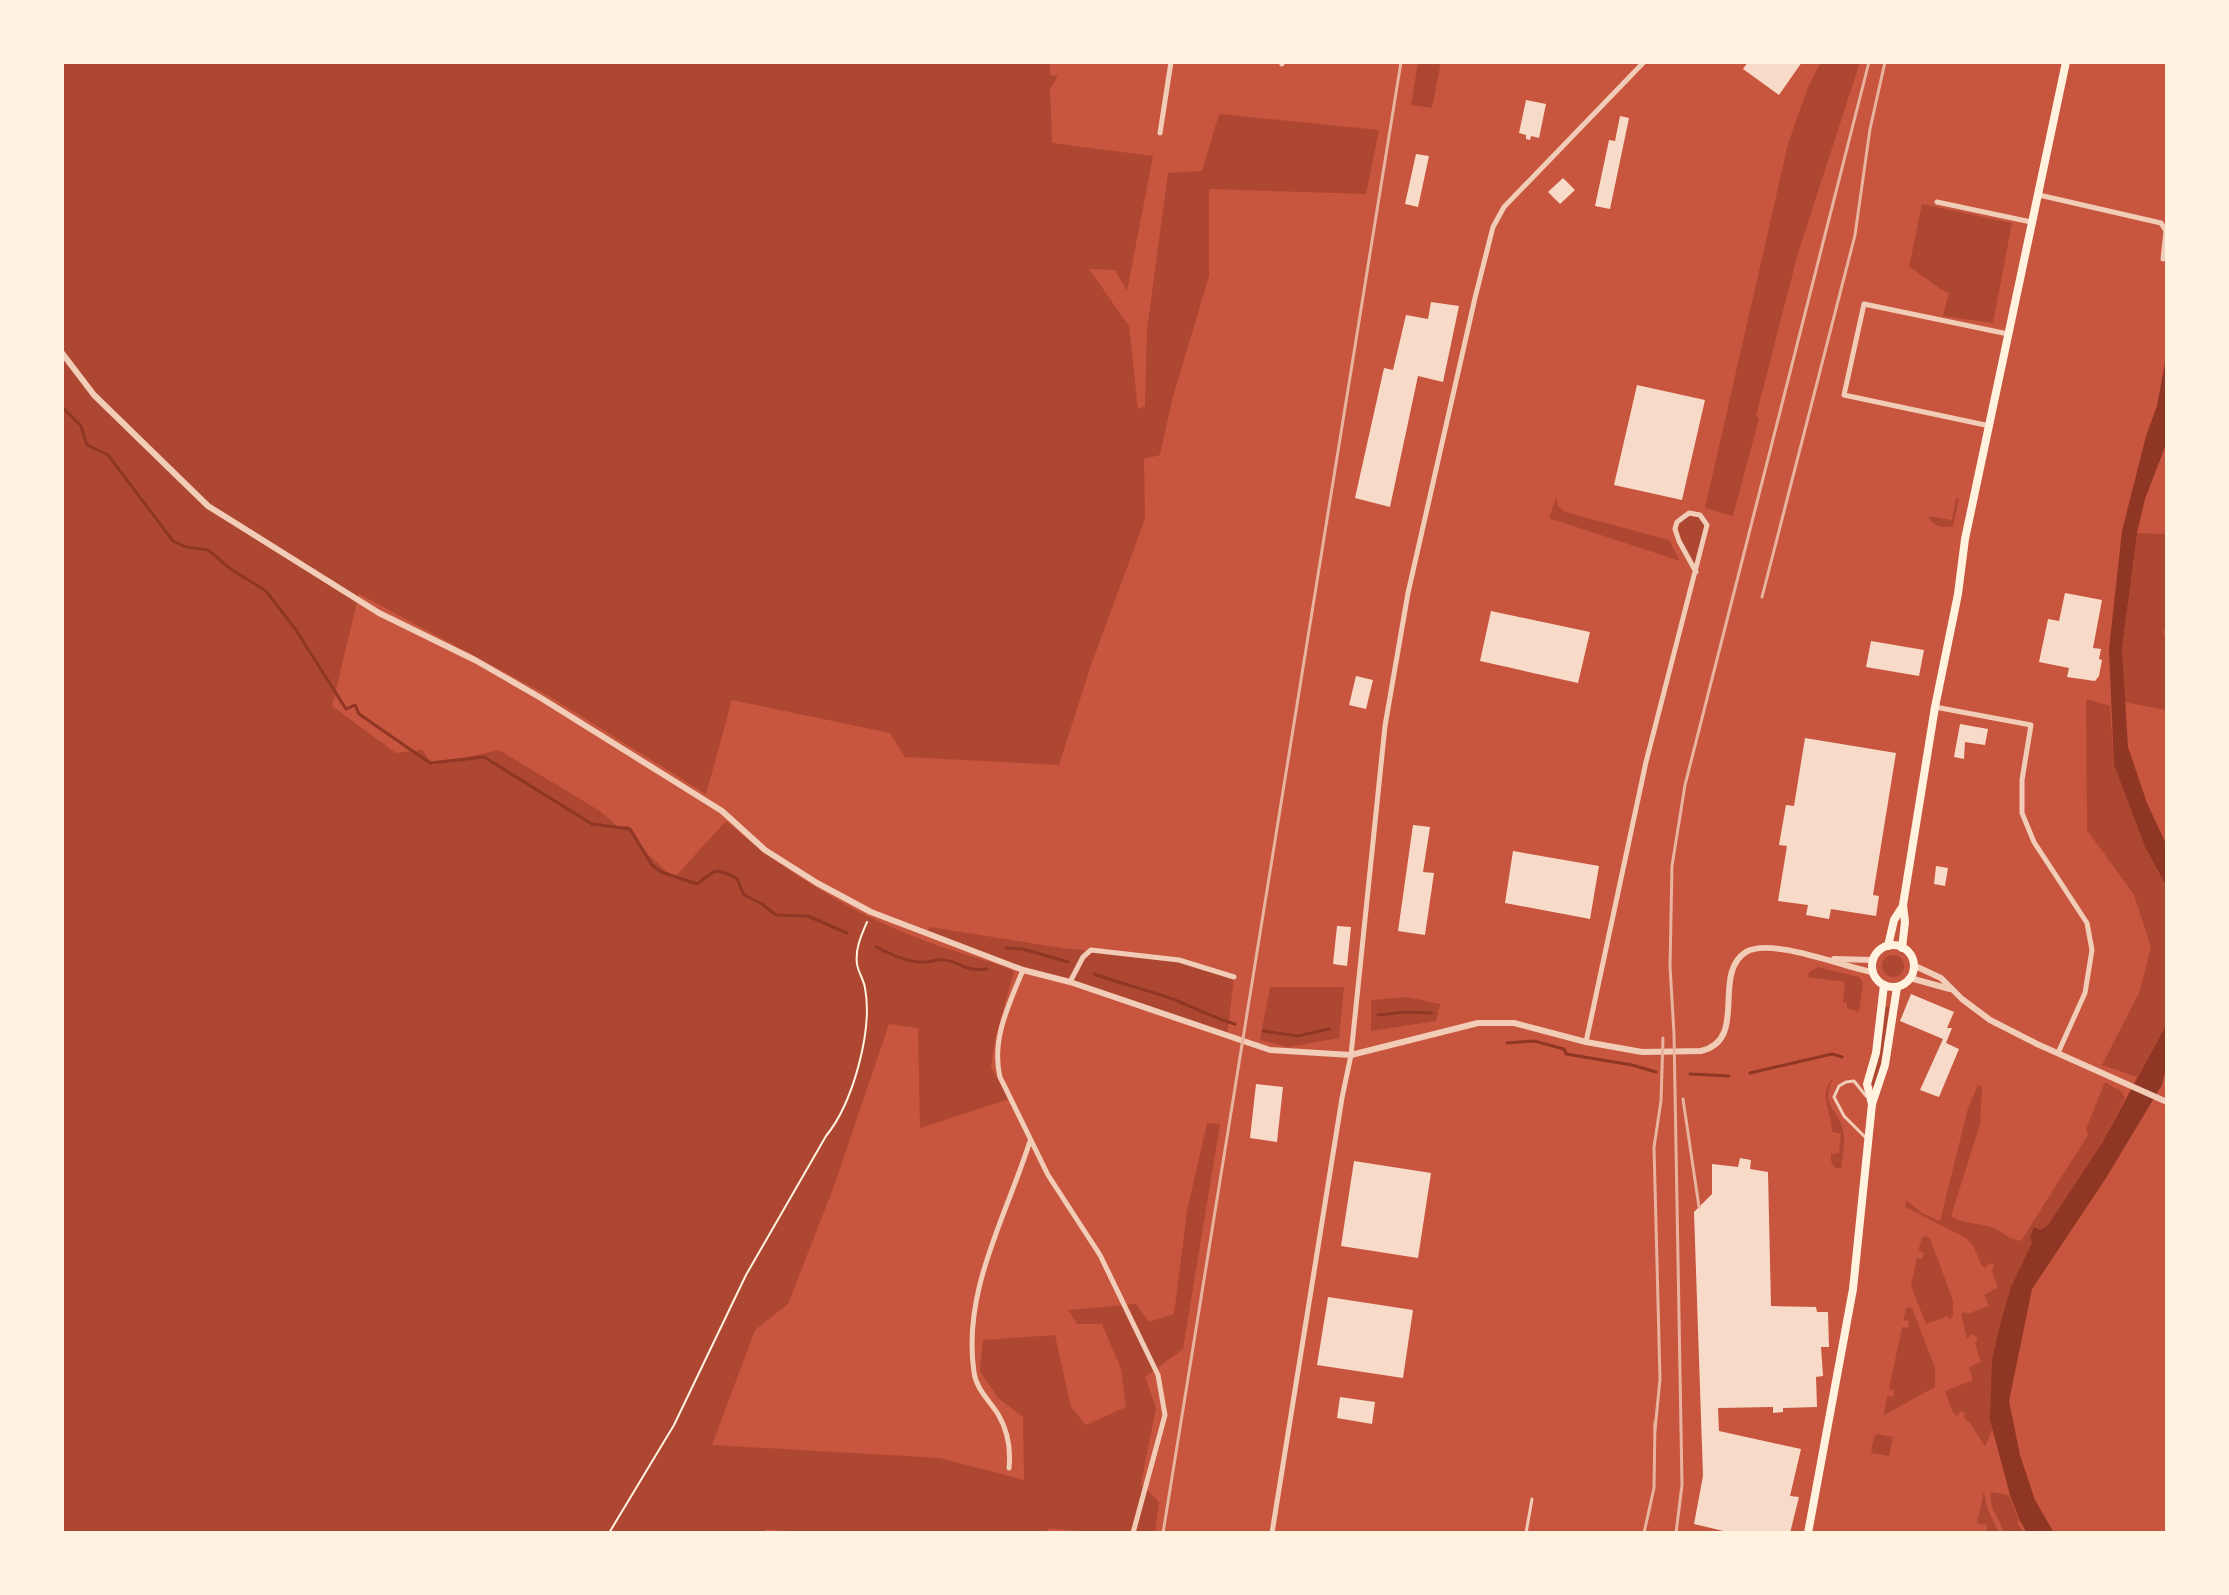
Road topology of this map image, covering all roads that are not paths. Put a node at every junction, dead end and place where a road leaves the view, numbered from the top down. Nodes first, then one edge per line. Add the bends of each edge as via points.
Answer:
1 (1171, 62) edge
2 (1644, 62) edge
3 (2066, 62) edge
4 (1160, 133) dead end
5 (2038, 194) junction
6 (1937, 202) dead end
7 (2031, 222) junction
8 (2163, 259) dead end
9 (2009, 334) junction
10 (62, 353) edge
11 (1991, 426) junction
12 (1696, 572) junction
13 (1935, 707) junction
14 (1903, 905) junction
15 (1888, 946) junction
16 (1902, 948) junction
17 (1831, 960) junction
18 (1873, 960) junction
19 (1913, 965) junction
20 (1023, 970) junction
21 (1872, 972) junction
22 (1234, 977) dead end
23 (1910, 978) junction
24 (1070, 982) junction
25 (1884, 985) junction
26 (1897, 987) junction
27 (1950, 989) junction
28 (1586, 1042) junction
29 (2058, 1054) junction
30 (1351, 1055) junction
31 (2164, 1101) edge
32 (1872, 1104) junction
33 (1869, 1140) junction
34 (1030, 1141) junction
35 (1009, 1468) dead end
36 (1532, 1499) dead end
37 (1133, 1533) edge
38 (1272, 1533) edge
39 (1526, 1533) edge
40 (1808, 1533) edge

1 - 4 street
2 - 30 street via 1504,207 1493,227 1405,608 1385,726
3 - 5 main road
5 - 7 main road
5 - 8 street via 2161,223 2166,231
6 - 7 street
7 - 9 main road
9 - 11 main road
9 - 11 street via 1864,304 1844,395
10 - 20 street via 94,395 208,506 379,613 541,698 722,811 765,850 817,883 871,912
11 - 13 main road
12 - 12 street via 1707,525 1700,515 1689,513 1680,517 1675,533
12 - 28 street via 1646,762
13 - 14 main road
13 - 29 street via 2031,725 2022,813 2034,842 2087,923 2092,950 2085,993
14 - 15 main road
14 - 16 main road
15 - 16 main road
15 - 18 main road
16 - 19 main road
17 - 18 street
17 - 21 street
17 - 28 street via 1763,948 1745,953 1731,978 1724,1033 1711,1049 1642,1052
18 - 21 main road
19 - 23 main road
19 - 27 street via 1936,974
20 - 24 street
20 - 34 street via 1005,1014 996,1061
21 - 25 main road
22 - 24 street via 1179,960 1091,950
23 - 26 main road
23 - 27 street
24 - 30 street via 1270,1050
25 - 26 main road
25 - 32 main road via 1867,1084
26 - 32 main road via 1883,1074
27 - 29 street via 1990,1020
28 - 30 street via 1514,1023 1478,1023
29 - 31 street
30 - 38 street
32 - 33 main road
32 - 33 lane via 1854,1081 1835,1093 1844,1116
33 - 40 main road via 1853,1289
34 - 35 street via 975,1298 970,1347 975,1382 1000,1417 1011,1448
34 - 37 street via 1100,1255 1158,1375 1165,1415
36 - 39 lane

